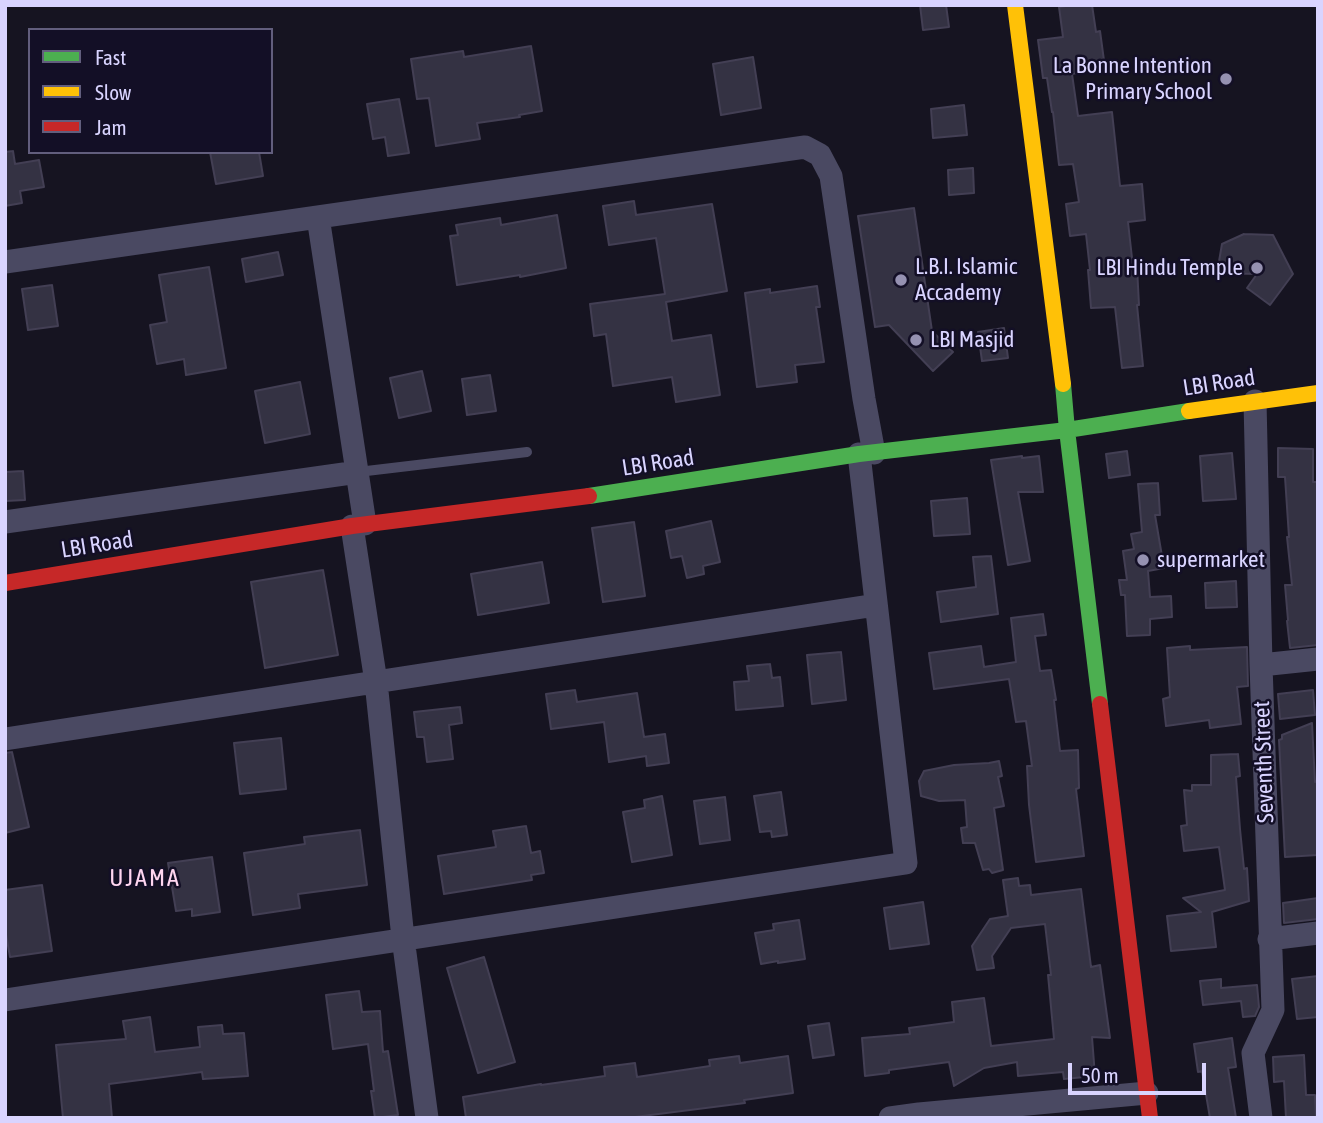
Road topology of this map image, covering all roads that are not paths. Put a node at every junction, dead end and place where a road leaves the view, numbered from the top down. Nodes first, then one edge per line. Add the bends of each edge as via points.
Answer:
1 (1015, 5) edge
2 (318, 217) junction
3 (5, 262) edge
4 (1318, 393) edge
5 (1255, 401) junction
6 (1066, 430) junction
7 (527, 452) dead end
8 (866, 454) junction
9 (358, 471) junction
10 (5, 522) edge
11 (358, 525) junction
12 (5, 583) edge
13 (876, 605) junction
14 (1318, 659) edge
15 (1261, 665) junction
16 (376, 682) junction
17 (5, 739) edge
18 (1318, 933) edge
19 (403, 939) junction
20 (1269, 939) junction
21 (5, 1000) edge
22 (1147, 1093) junction
23 (919, 1116) edge
24 (427, 1118) edge
25 (890, 1118) edge
26 (1150, 1118) edge
27 (1261, 1118) edge

1 - 6 street
2 - 3 street
2 - 8 street via 805,147 820,155 831,176 864,399
2 - 9 street
4 - 5 street, LBI Road
5 - 6 street, LBI Road
5 - 15 street, Seventh Street
6 - 8 street, LBI Road
6 - 22 street
7 - 9 lane
8 - 11 street, LBI Road
8 - 13 street
9 - 10 street
9 - 11 street
11 - 12 street, LBI Road
11 - 16 street
13 - 16 street
13 - 19 street via 906,863
14 - 15 street
15 - 20 street, Seventh Street
16 - 17 street
16 - 19 street
18 - 20 street
19 - 21 street
19 - 24 street
20 - 27 street, Seventh Street via 1273,1010 1253,1053
22 - 23 street
22 - 26 street
23 - 25 street

